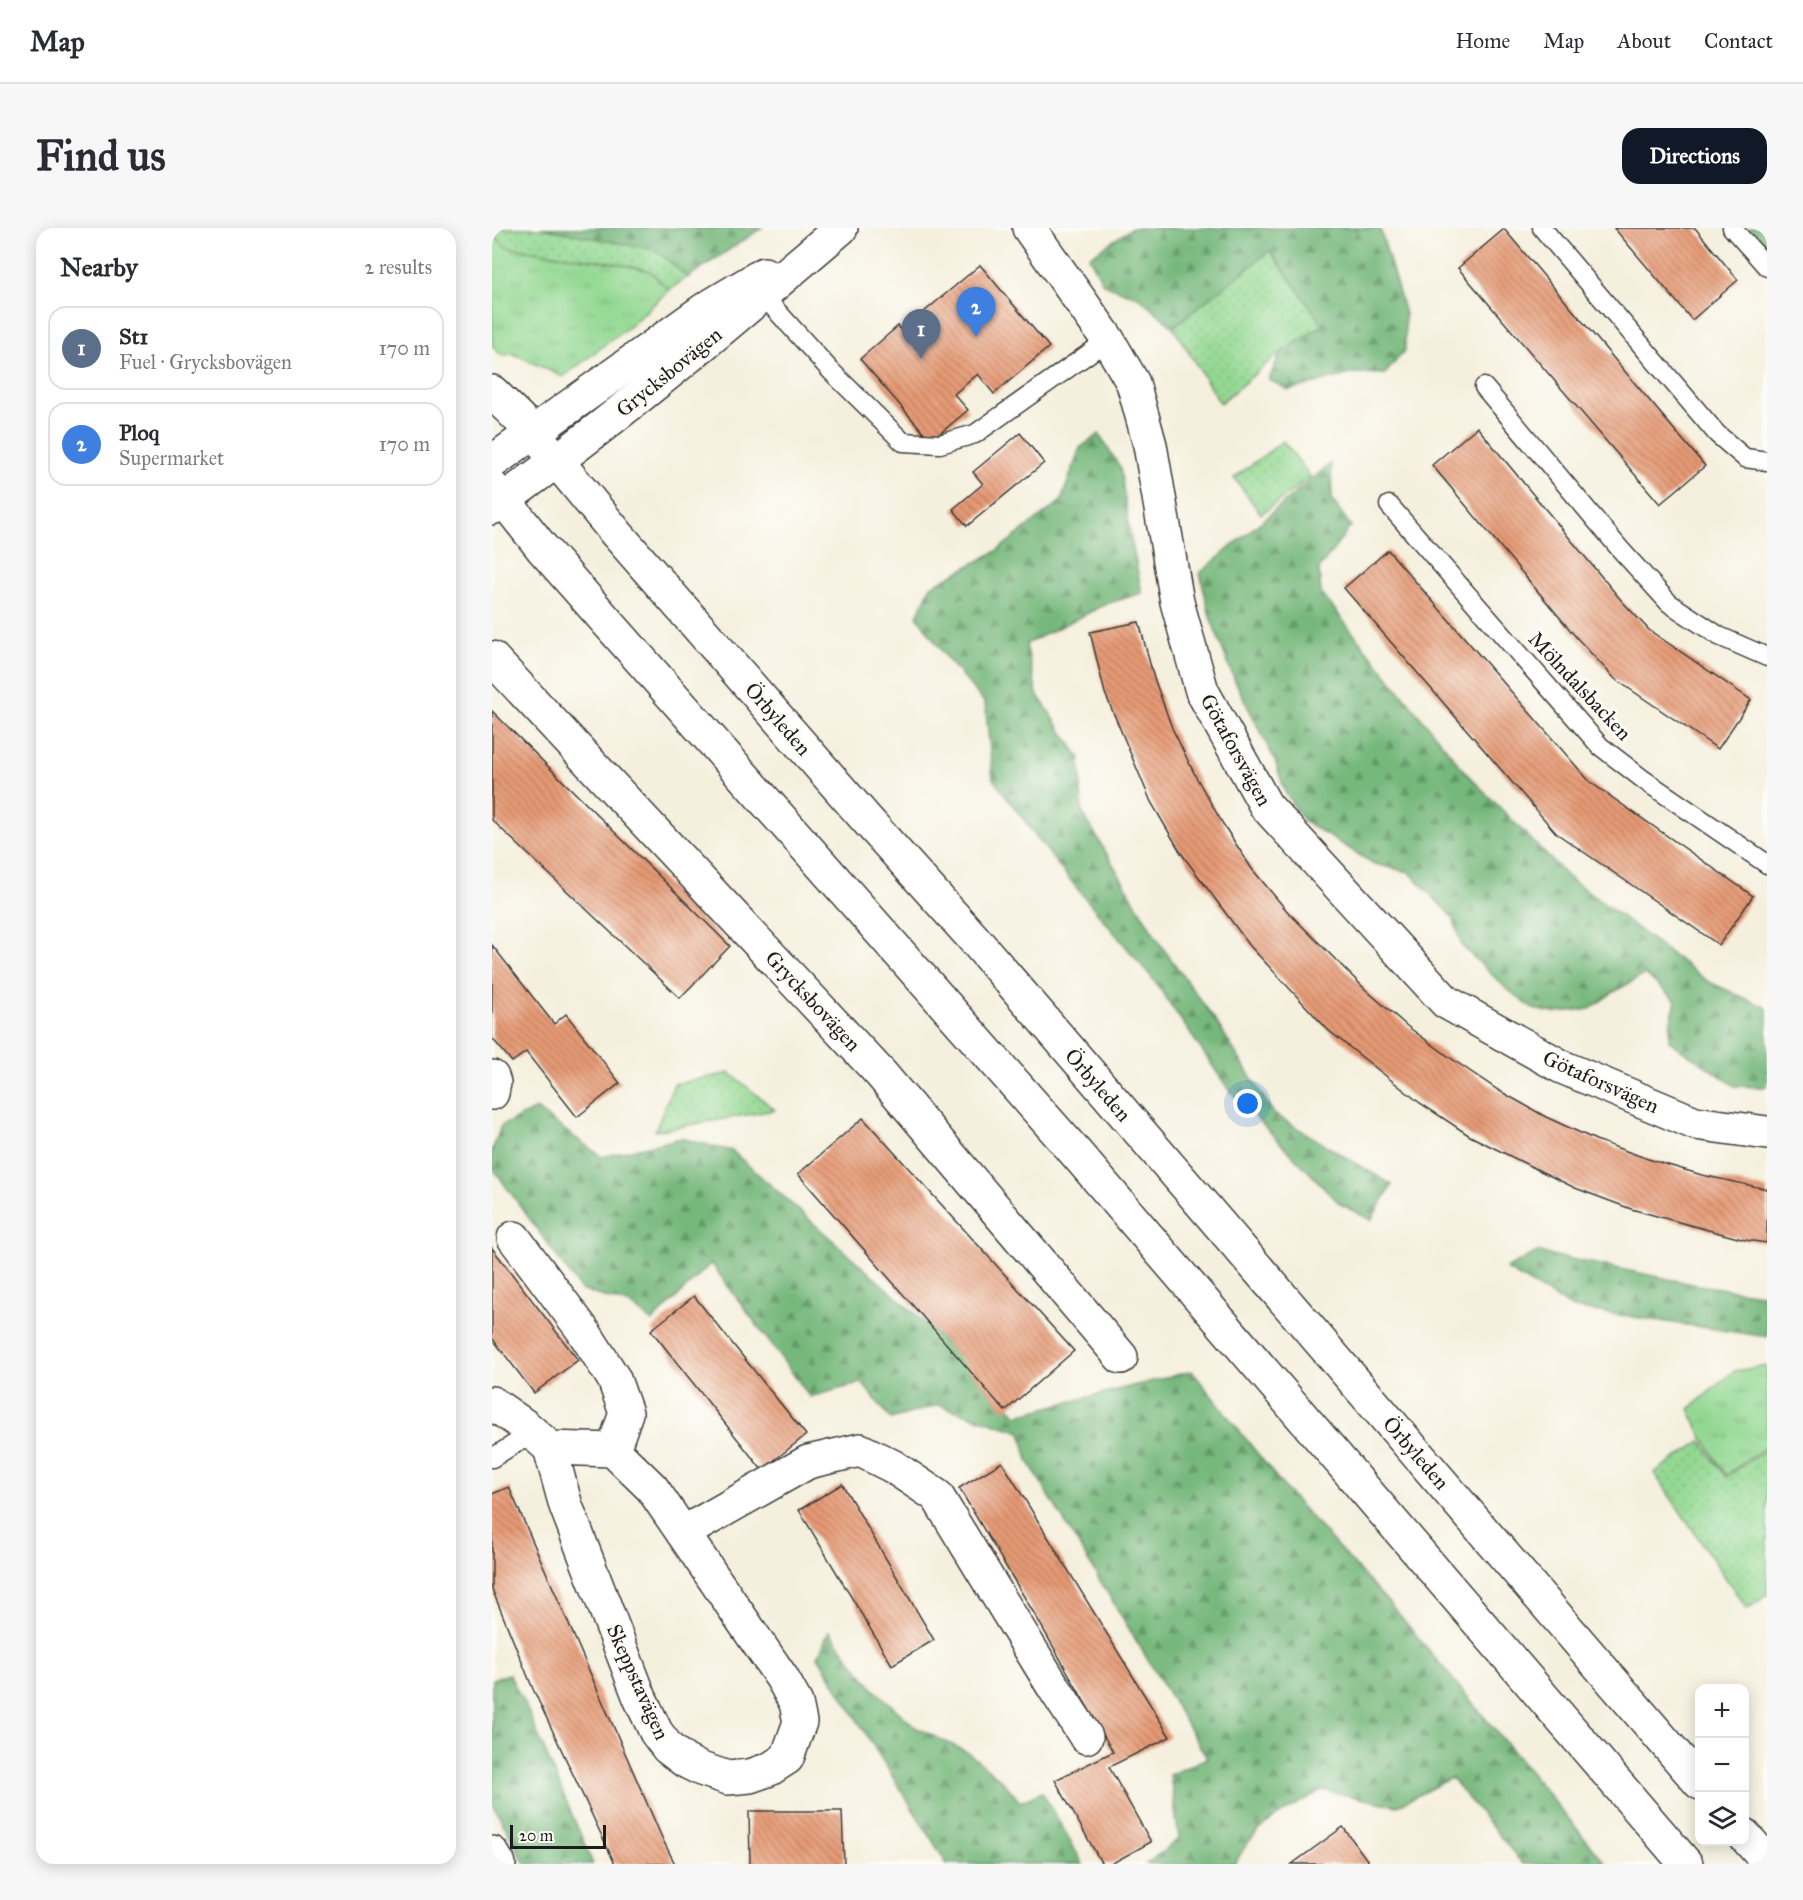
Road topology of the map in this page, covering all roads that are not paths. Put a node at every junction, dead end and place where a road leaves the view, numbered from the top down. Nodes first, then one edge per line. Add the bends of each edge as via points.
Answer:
1 (840, 228) edge
2 (1029, 228) edge
3 (1542, 228) edge
4 (1732, 228) edge
5 (1767, 267) edge
6 (756, 289) junction
7 (1108, 340) junction
8 (1484, 387) dead end
9 (492, 392) edge
10 (532, 432) junction
11 (1767, 461) edge
12 (492, 462) edge
13 (556, 462) junction
14 (496, 498) edge
15 (1389, 506) dead end
16 (1767, 657) edge
17 (492, 658) edge
18 (1767, 864) edge
19 (492, 1077) edge
20 (492, 1093) edge
21 (1767, 1133) edge
22 (513, 1238) dead end
23 (1121, 1357) dead end
24 (492, 1403) edge
25 (541, 1440) junction
26 (613, 1450) junction
27 (492, 1458) edge
28 (683, 1533) junction
29 (1086, 1737) dead end
30 (1695, 1777) edge
31 (1749, 1841) edge
32 (492, 1853) edge
33 (1767, 1861) edge
34 (499, 1864) edge
35 (1686, 1864) edge

1 - 6 street, Grycksbovägen
2 - 7 street, Götaforsvägen
3 - 11 lane via 1717,434 1745,458
4 - 5 lane
6 - 7 lane via 903,442 940,444 975,434
6 - 10 street, Grycksbovägen via 704,310
6 - 13 street, Grycksbovägen via 723,330
7 - 21 street, Götaforsvägen via 1133,383 1150,445 1177,602 1202,691 1266,806 1446,1002 1563,1067 1695,1123
8 - 16 lane via 1669,603 1719,636
9 - 10 street, Örbyleden
10 - 12 street, Grycksbovägen
10 - 13 street, Örbyleden
13 - 14 street, Grycksbovägen
13 - 30 street, Örbyleden via 982,948
14 - 35 street via 1082,1161
15 - 18 lane, Mölndalsbacken via 1600,746
17 - 23 street, Grycksbovägen via 881,1074
19 - 20 street
22 - 26 street via 582,1329 614,1379 626,1413
24 - 25 street
25 - 26 street
25 - 27 lane
25 - 28 street, Skeppstavägen via 656,1732 668,1748 701,1769 728,1778 750,1776 787,1758 800,1722 796,1703
26 - 28 street, Skeppstavägen via 652,1488
28 - 29 street via 808,1462 860,1450 892,1466 938,1496
31 - 33 street
32 - 34 street

